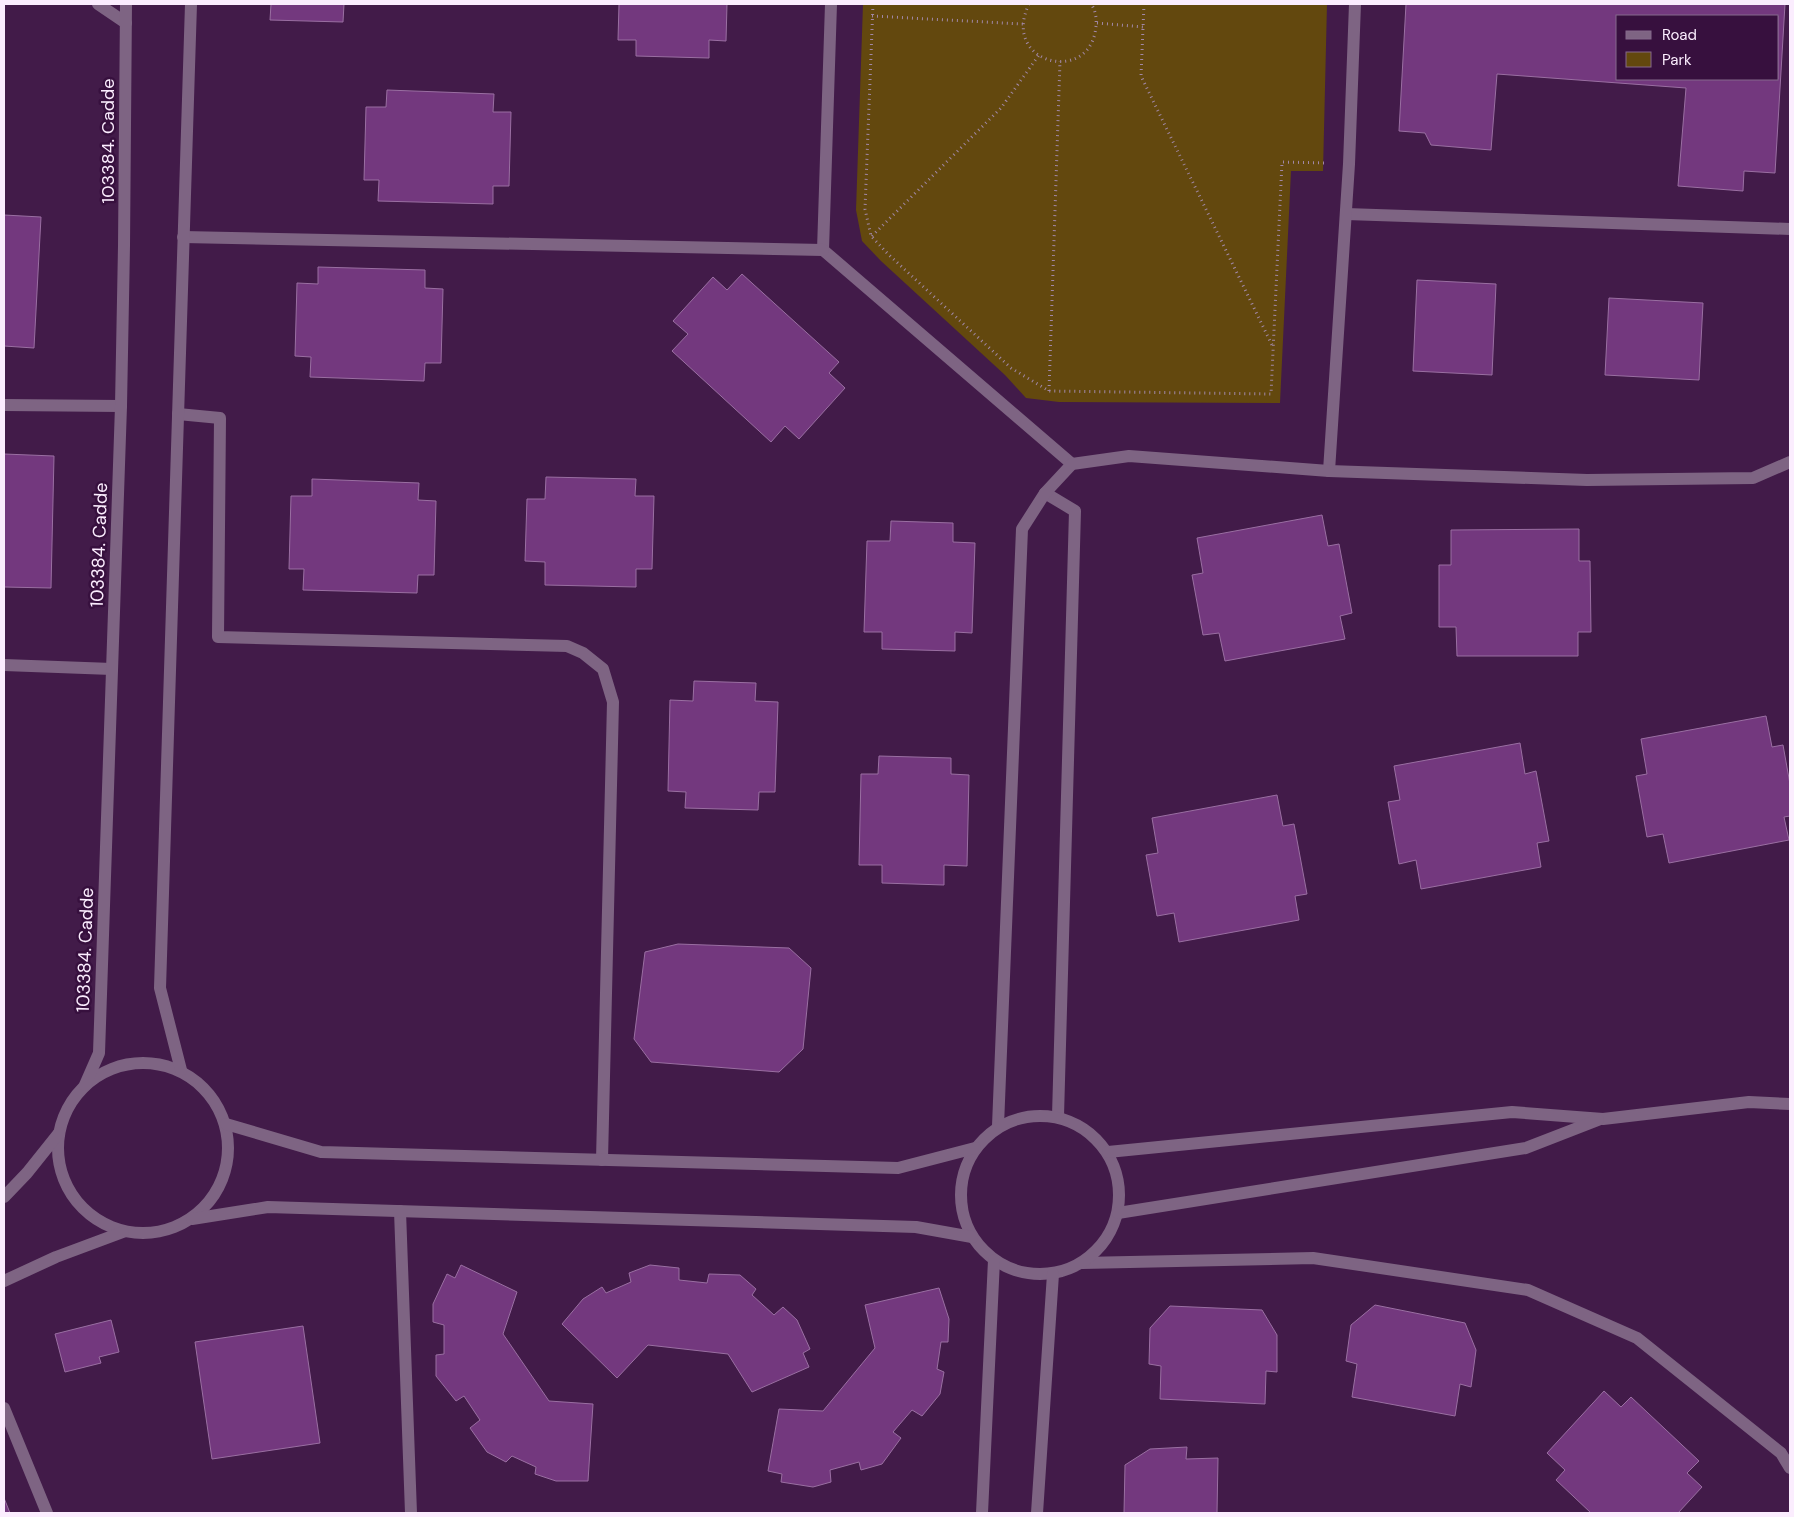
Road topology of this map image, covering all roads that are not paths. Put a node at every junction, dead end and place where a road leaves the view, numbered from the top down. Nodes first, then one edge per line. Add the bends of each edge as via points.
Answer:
1 (98, 4) edge
2 (126, 4) edge
3 (191, 4) edge
4 (831, 4) edge
5 (1355, 4) edge
6 (126, 23) junction
7 (1346, 214) junction
8 (1790, 229) edge
9 (183, 236) junction
10 (823, 250) junction
11 (4, 405) edge
12 (121, 406) junction
13 (178, 414) junction
14 (1790, 462) edge
15 (1072, 464) junction
16 (1329, 471) junction
17 (1045, 493) junction
18 (4, 665) edge
19 (112, 669) junction
20 (181, 1070) junction
21 (85, 1085) junction
22 (1790, 1104) edge
23 (1058, 1116) junction
24 (1603, 1119) junction
25 (226, 1124) junction
26 (998, 1126) junction
27 (59, 1133) junction
28 (975, 1148) junction
29 (1108, 1152) junction
30 (602, 1160) junction
31 (4, 1198) edge
32 (400, 1211) junction
33 (1118, 1213) junction
34 (192, 1219) junction
35 (124, 1232) junction
36 (972, 1237) junction
37 (994, 1260) junction
38 (1082, 1263) junction
39 (1053, 1274) junction
40 (4, 1281) edge
41 (4, 1408) edge
42 (1790, 1468) edge
43 (47, 1513) edge
44 (411, 1513) edge
45 (982, 1513) edge
46 (1037, 1513) edge

1 - 6 street
2 - 6 street, 103384. Cadde
3 - 9 street
4 - 10 street
5 - 7 street
6 - 12 street, 103384. Cadde
7 - 8 street
7 - 16 street
9 - 10 street
9 - 13 street
10 - 15 street
11 - 12 street
12 - 19 street, 103384. Cadde
13 - 20 street via 160,988
13 - 30 street via 220,418 218,637 567,646 584,653 603,669 613,702
14 - 16 street via 1753,478 1587,480
15 - 16 street via 1129,456
15 - 17 street
17 - 23 street via 1075,511
17 - 26 street via 1022,529
18 - 19 street
19 - 21 street, 103384. Cadde via 99,1052
20 - 21 street via 148,1062 114,1067
20 - 25 street via 209,1092
21 - 27 street via 68,1107
22 - 24 street via 1749,1102
23 - 26 street via 1027,1115
23 - 29 street via 1087,1129
24 - 29 street via 1512,1112
24 - 33 street via 1526,1148
25 - 30 street via 321,1152
25 - 34 street via 229,1160 217,1193
26 - 28 street
27 - 31 street
27 - 35 street via 59,1166 72,1196 94,1219
28 - 30 street via 898,1168
28 - 36 street via 962,1176 961,1192 961,1208
29 - 33 street via 1119,1182
32 - 34 street via 268,1207
32 - 36 street via 916,1227
32 - 44 street
33 - 38 street via 1105,1241
34 - 35 street via 159,1233
35 - 40 street via 56,1257
36 - 37 street
37 - 39 street via 1022,1273
37 - 45 street
38 - 39 street
38 - 42 street via 1313,1258 1528,1290 1637,1338 1781,1453
39 - 46 street
41 - 43 street

